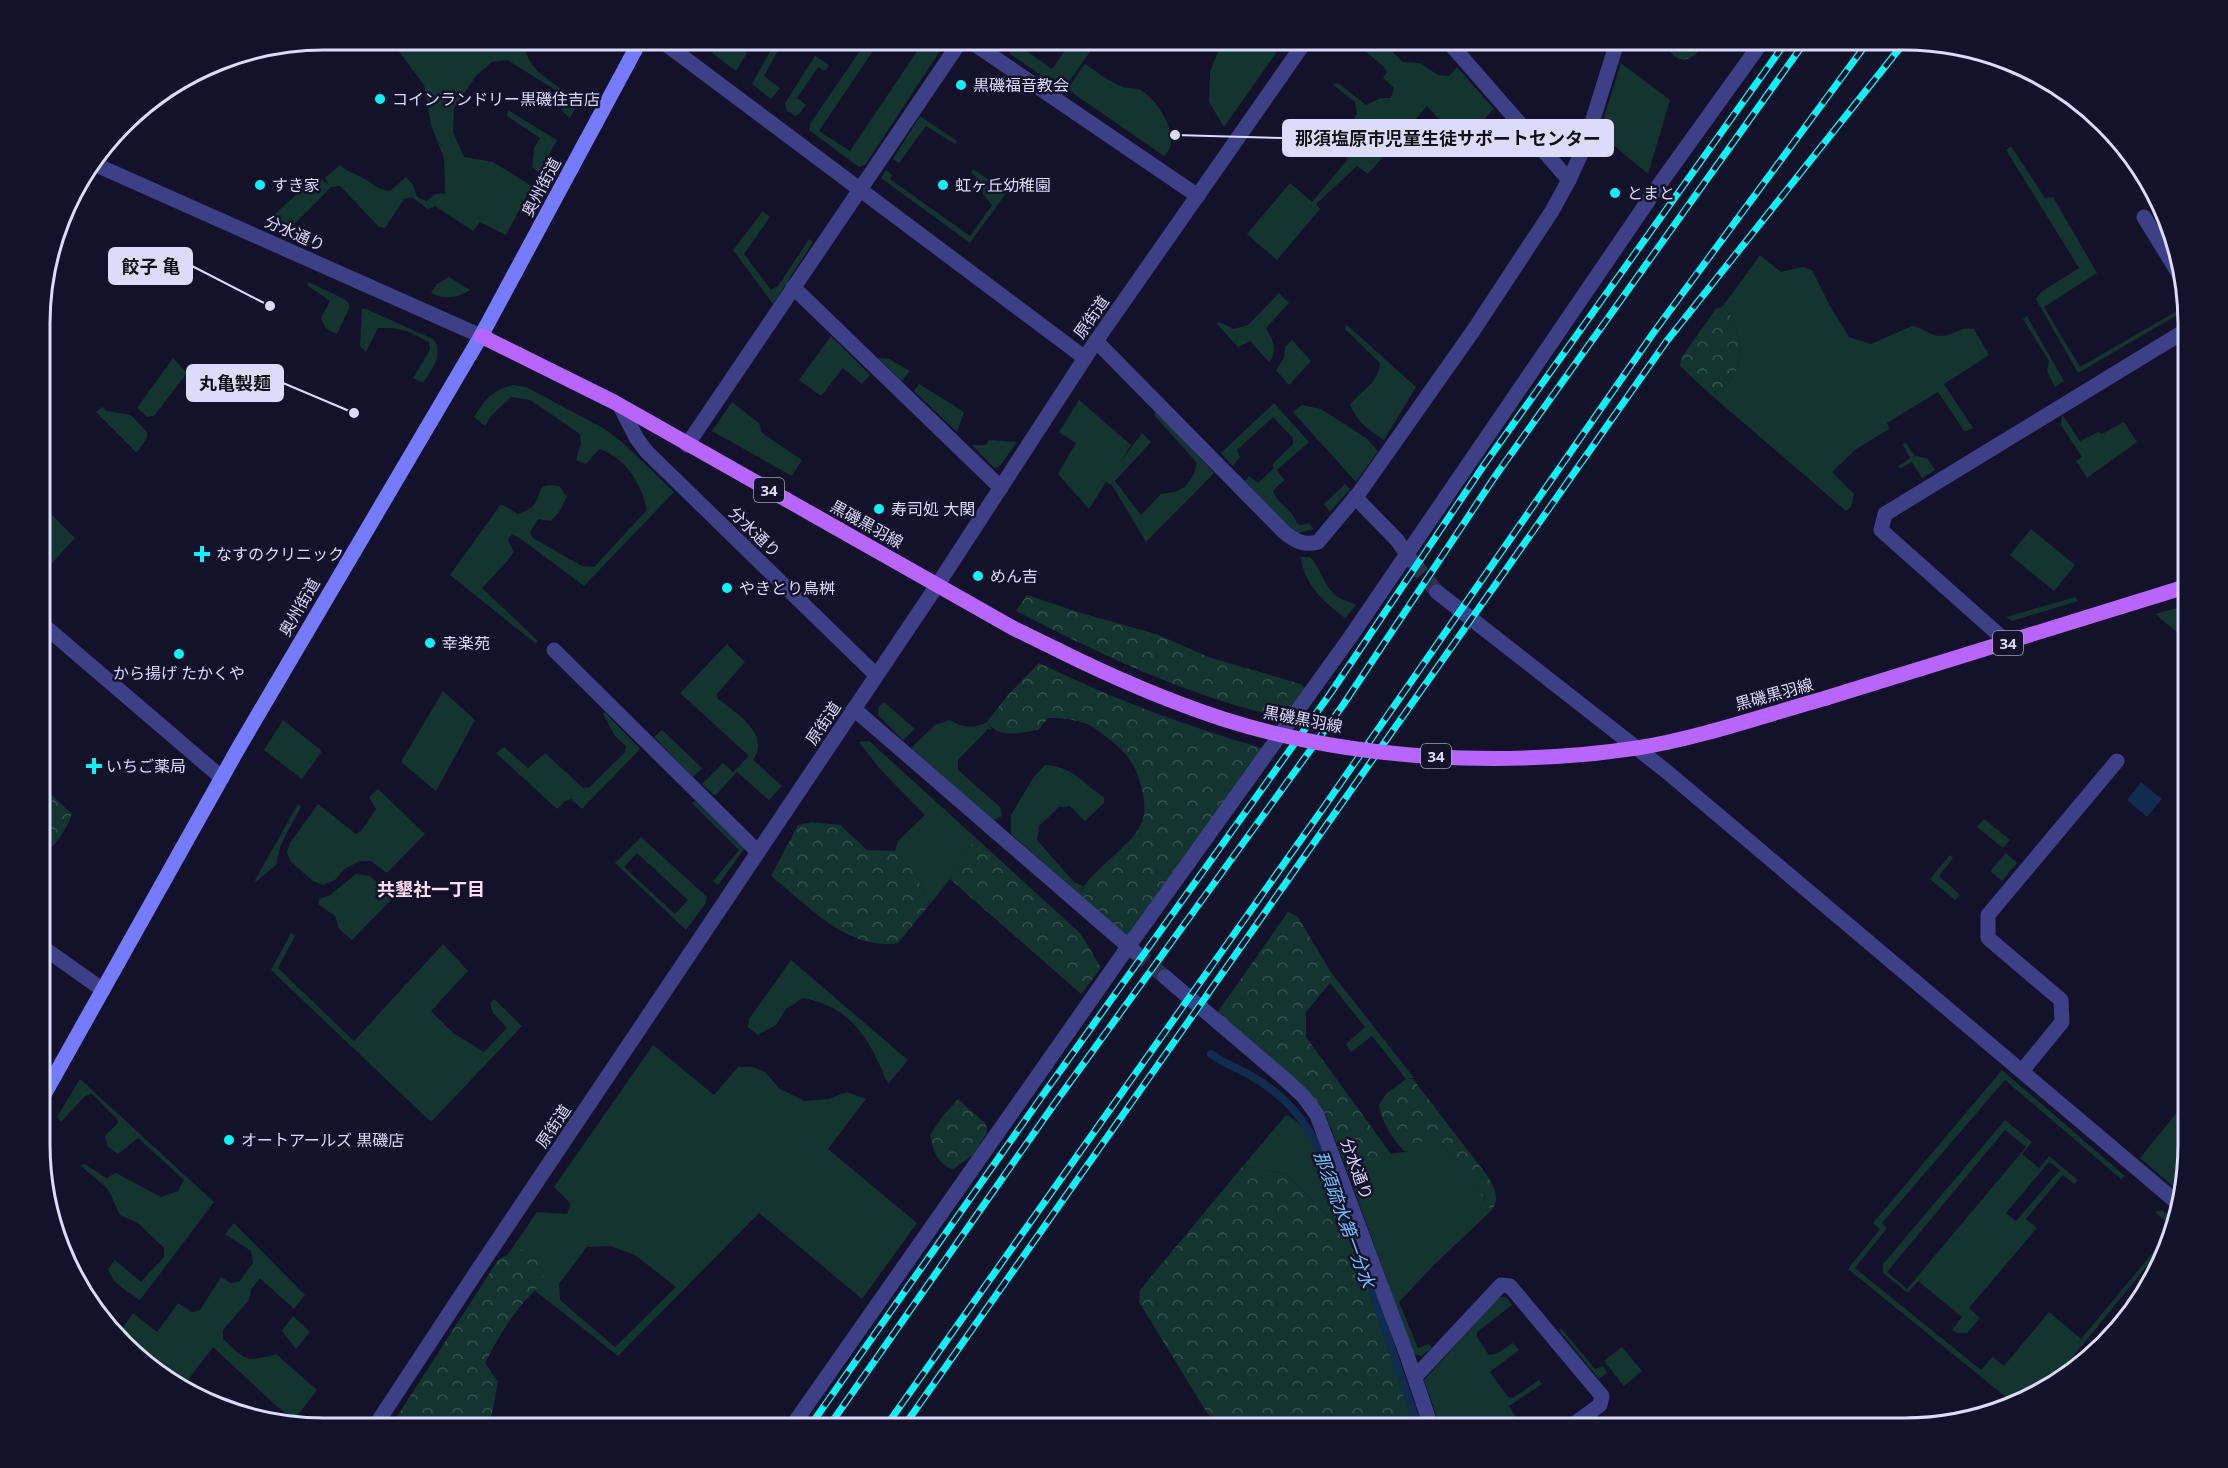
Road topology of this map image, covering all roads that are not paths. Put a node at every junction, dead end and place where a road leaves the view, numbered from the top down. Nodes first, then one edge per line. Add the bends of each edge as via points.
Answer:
1 (635, 50) edge
2 (674, 50) edge
3 (954, 50) edge
4 (983, 50) edge
5 (1299, 50) edge
6 (1456, 50) edge
7 (1615, 50) edge
8 (1756, 50) edge
9 (99, 166) edge
10 (1569, 180) junction
11 (859, 188) junction
12 (1198, 196) junction
13 (2144, 217) dead end
14 (2171, 261) edge
15 (793, 287) junction
16 (2178, 335) edge
17 (481, 336) junction
18 (1096, 341) junction
19 (1085, 358) junction
20 (620, 406) junction
21 (687, 445) junction
22 (1001, 488) junction
23 (1355, 497) junction
24 (1410, 558) junction
25 (938, 584) junction
26 (2178, 589) edge
27 (1437, 592) tunnel mouth
28 (50, 630) edge
29 (2008, 643) junction
30 (554, 650) dead end
31 (876, 675) junction
32 (854, 709) junction
33 (2117, 760) dead end
34 (222, 778) junction
35 (758, 852) junction
36 (1131, 950) junction
37 (50, 952) edge
38 (1165, 977) tunnel mouth
39 (103, 990) junction
40 (2022, 1071) junction
41 (50, 1084) edge
42 (2173, 1199) edge
43 (1415, 1377) junction
44 (380, 1418) edge
45 (798, 1418) edge
46 (1428, 1418) edge
47 (1582, 1418) edge

1 - 17 main road, 奥州街道
2 - 11 street
3 - 11 street
4 - 12 street
5 - 12 street, 原街道
6 - 10 street
7 - 10 street via 1585,145
8 - 24 street via 1659,185
9 - 17 street, 分水通り
10 - 23 street via 1473,331
11 - 15 street
11 - 19 street
12 - 18 street, 原街道
13 - 14 street
15 - 21 street
15 - 22 street
16 - 29 street via 1885,514 1881,530
17 - 20 main road, 黒磯黒羽線 / 34
17 - 34 main road, 奥州街道
18 - 19 street, 原街道
18 - 23 street via 1293,540 1304,544 1318,542
19 - 22 street, 原街道
20 - 21 main road, 黒磯黒羽線 / 34
20 - 31 street, 分水通り via 647,452
21 - 25 main road, 黒磯黒羽線 / 34
22 - 25 street, 原街道
23 - 24 street
24 - 36 street
25 - 29 main road, 黒磯黒羽線 / 34, bridge via 1013,628 1119,680 1224,719 1324,742 1434,756 1545,758 1638,748 1826,698
25 - 31 street, 原街道
26 - 29 main road, 黒磯黒羽線 / 34
27 - 40 street via 1666,771
28 - 34 street
30 - 35 street
31 - 32 street, 原街道
32 - 35 street, 原街道
32 - 36 street
33 - 40 street via 1988,915 1988,938 2061,1000 2062,1022
34 - 39 main road, 奥州街道
35 - 44 street, 原街道
36 - 45 street
37 - 39 street
38 - 43 street, 分水通り via 1286,1080 1317,1115
39 - 41 main road, 奥州街道
40 - 42 street
43 - 46 street, 分水通り
43 - 47 street via 1501,1285 1510,1286 1602,1396 1600,1405

